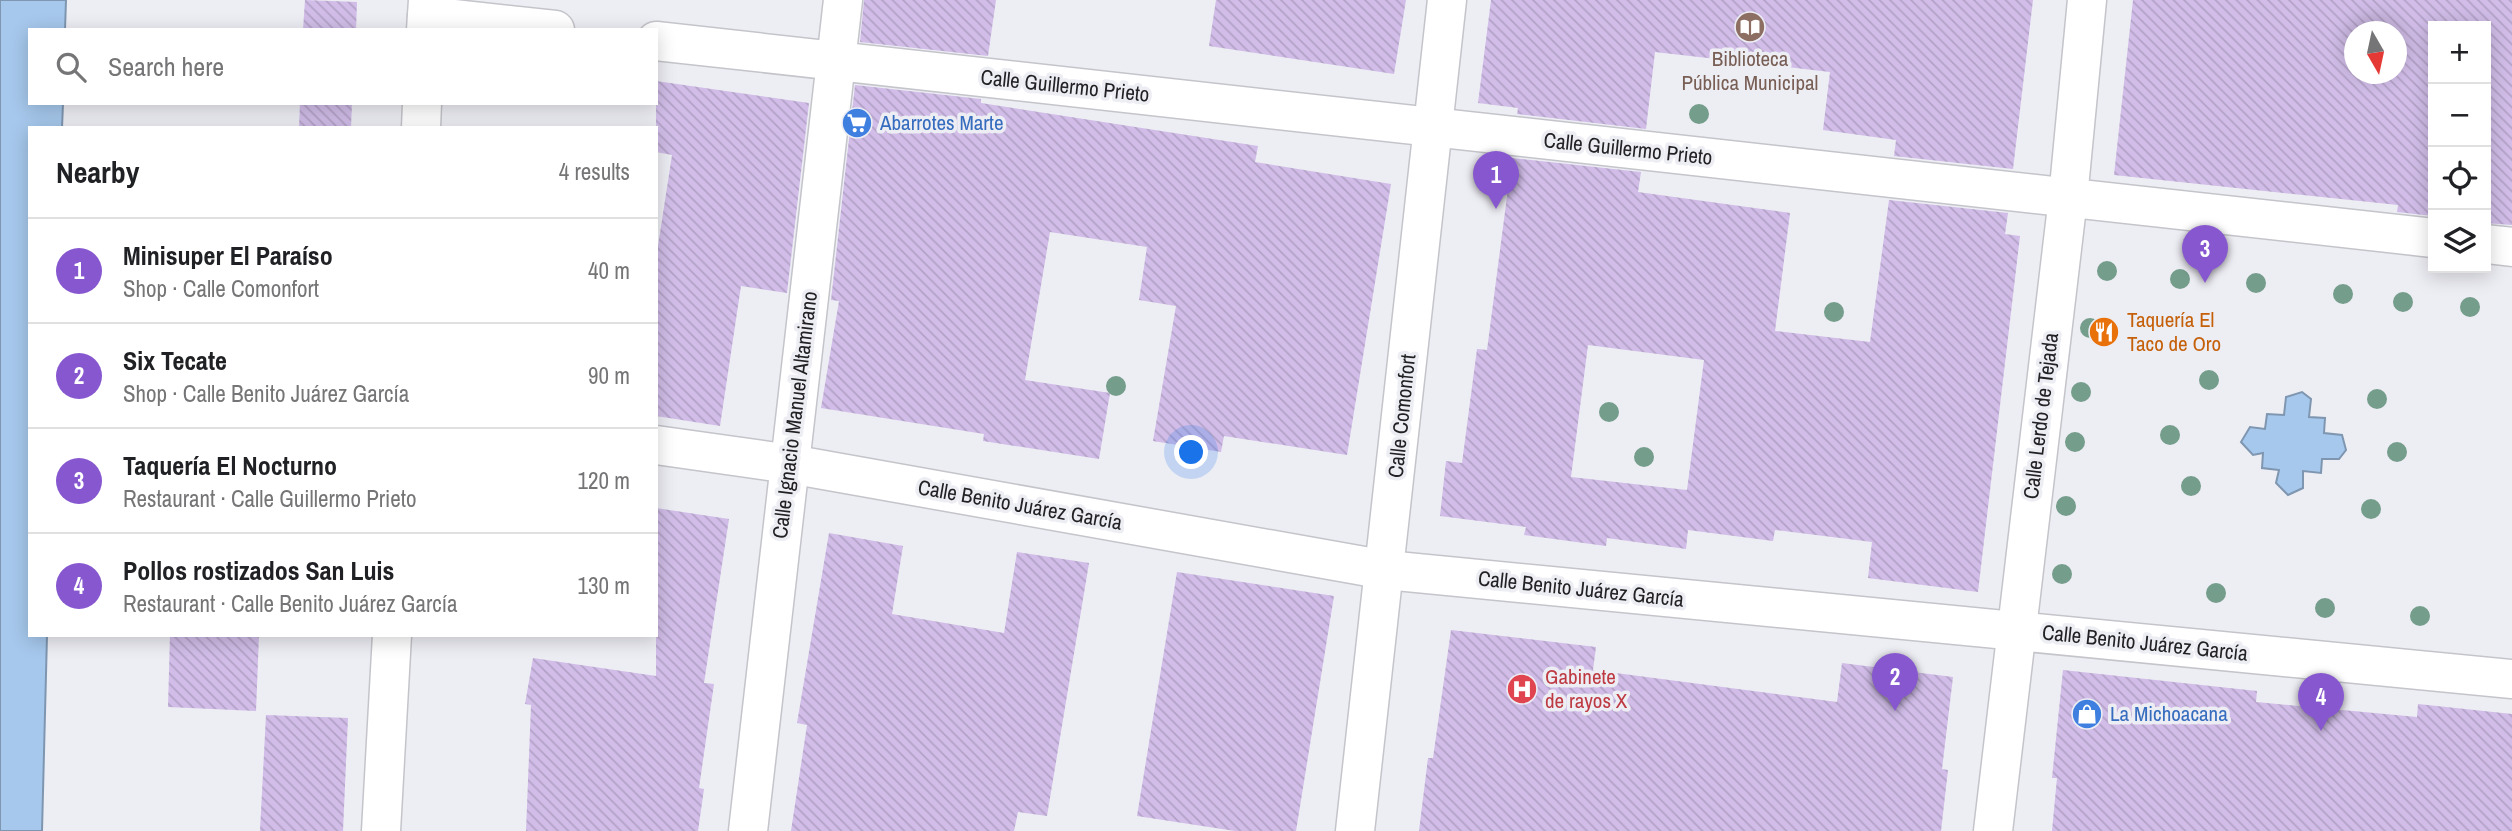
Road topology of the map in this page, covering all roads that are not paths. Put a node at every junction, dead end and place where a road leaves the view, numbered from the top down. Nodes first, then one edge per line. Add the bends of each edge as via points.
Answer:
1 (843, 0) edge
2 (1447, 0) edge
3 (2087, 0) edge
4 (427, 15) edge
5 (538, 28) edge
6 (658, 41) edge
7 (836, 61) junction
8 (422, 105) edge
9 (421, 126) edge
10 (1432, 127) junction
11 (2068, 198) junction
12 (2428, 237) edge
13 (2491, 245) edge
14 (2512, 247) edge
15 (658, 445) edge
16 (790, 464) junction
17 (1386, 570) junction
18 (2015, 631) junction
19 (393, 637) edge
20 (2512, 679) edge
21 (381, 831) edge
22 (748, 831) edge
23 (1355, 831) edge
24 (1993, 831) edge

1 - 7 street, Calle Ignacio Manuel Altamirano
2 - 10 street, Calle Comonfort
3 - 11 street, Calle Lerdo de Tejada
4 - 5 street
6 - 7 street, Calle Guillermo Prieto
7 - 10 street, Calle Guillermo Prieto
7 - 16 street, Calle Ignacio Manuel Altamirano
8 - 9 street
10 - 11 street, Calle Guillermo Prieto
10 - 17 street, Calle Comonfort
11 - 12 street, Calle Guillermo Prieto
11 - 18 street, Calle Lerdo de Tejada
13 - 14 street
15 - 16 street, Calle Benito Juárez García
16 - 17 street, Calle Benito Juárez García
16 - 22 street, Calle Ignacio Manuel Altamirano
17 - 18 street, Calle Benito Juárez García
17 - 23 street, Calle Comonfort
18 - 20 street, Calle Benito Juárez García
18 - 24 street, Calle Lerdo de Tejada
19 - 21 street

